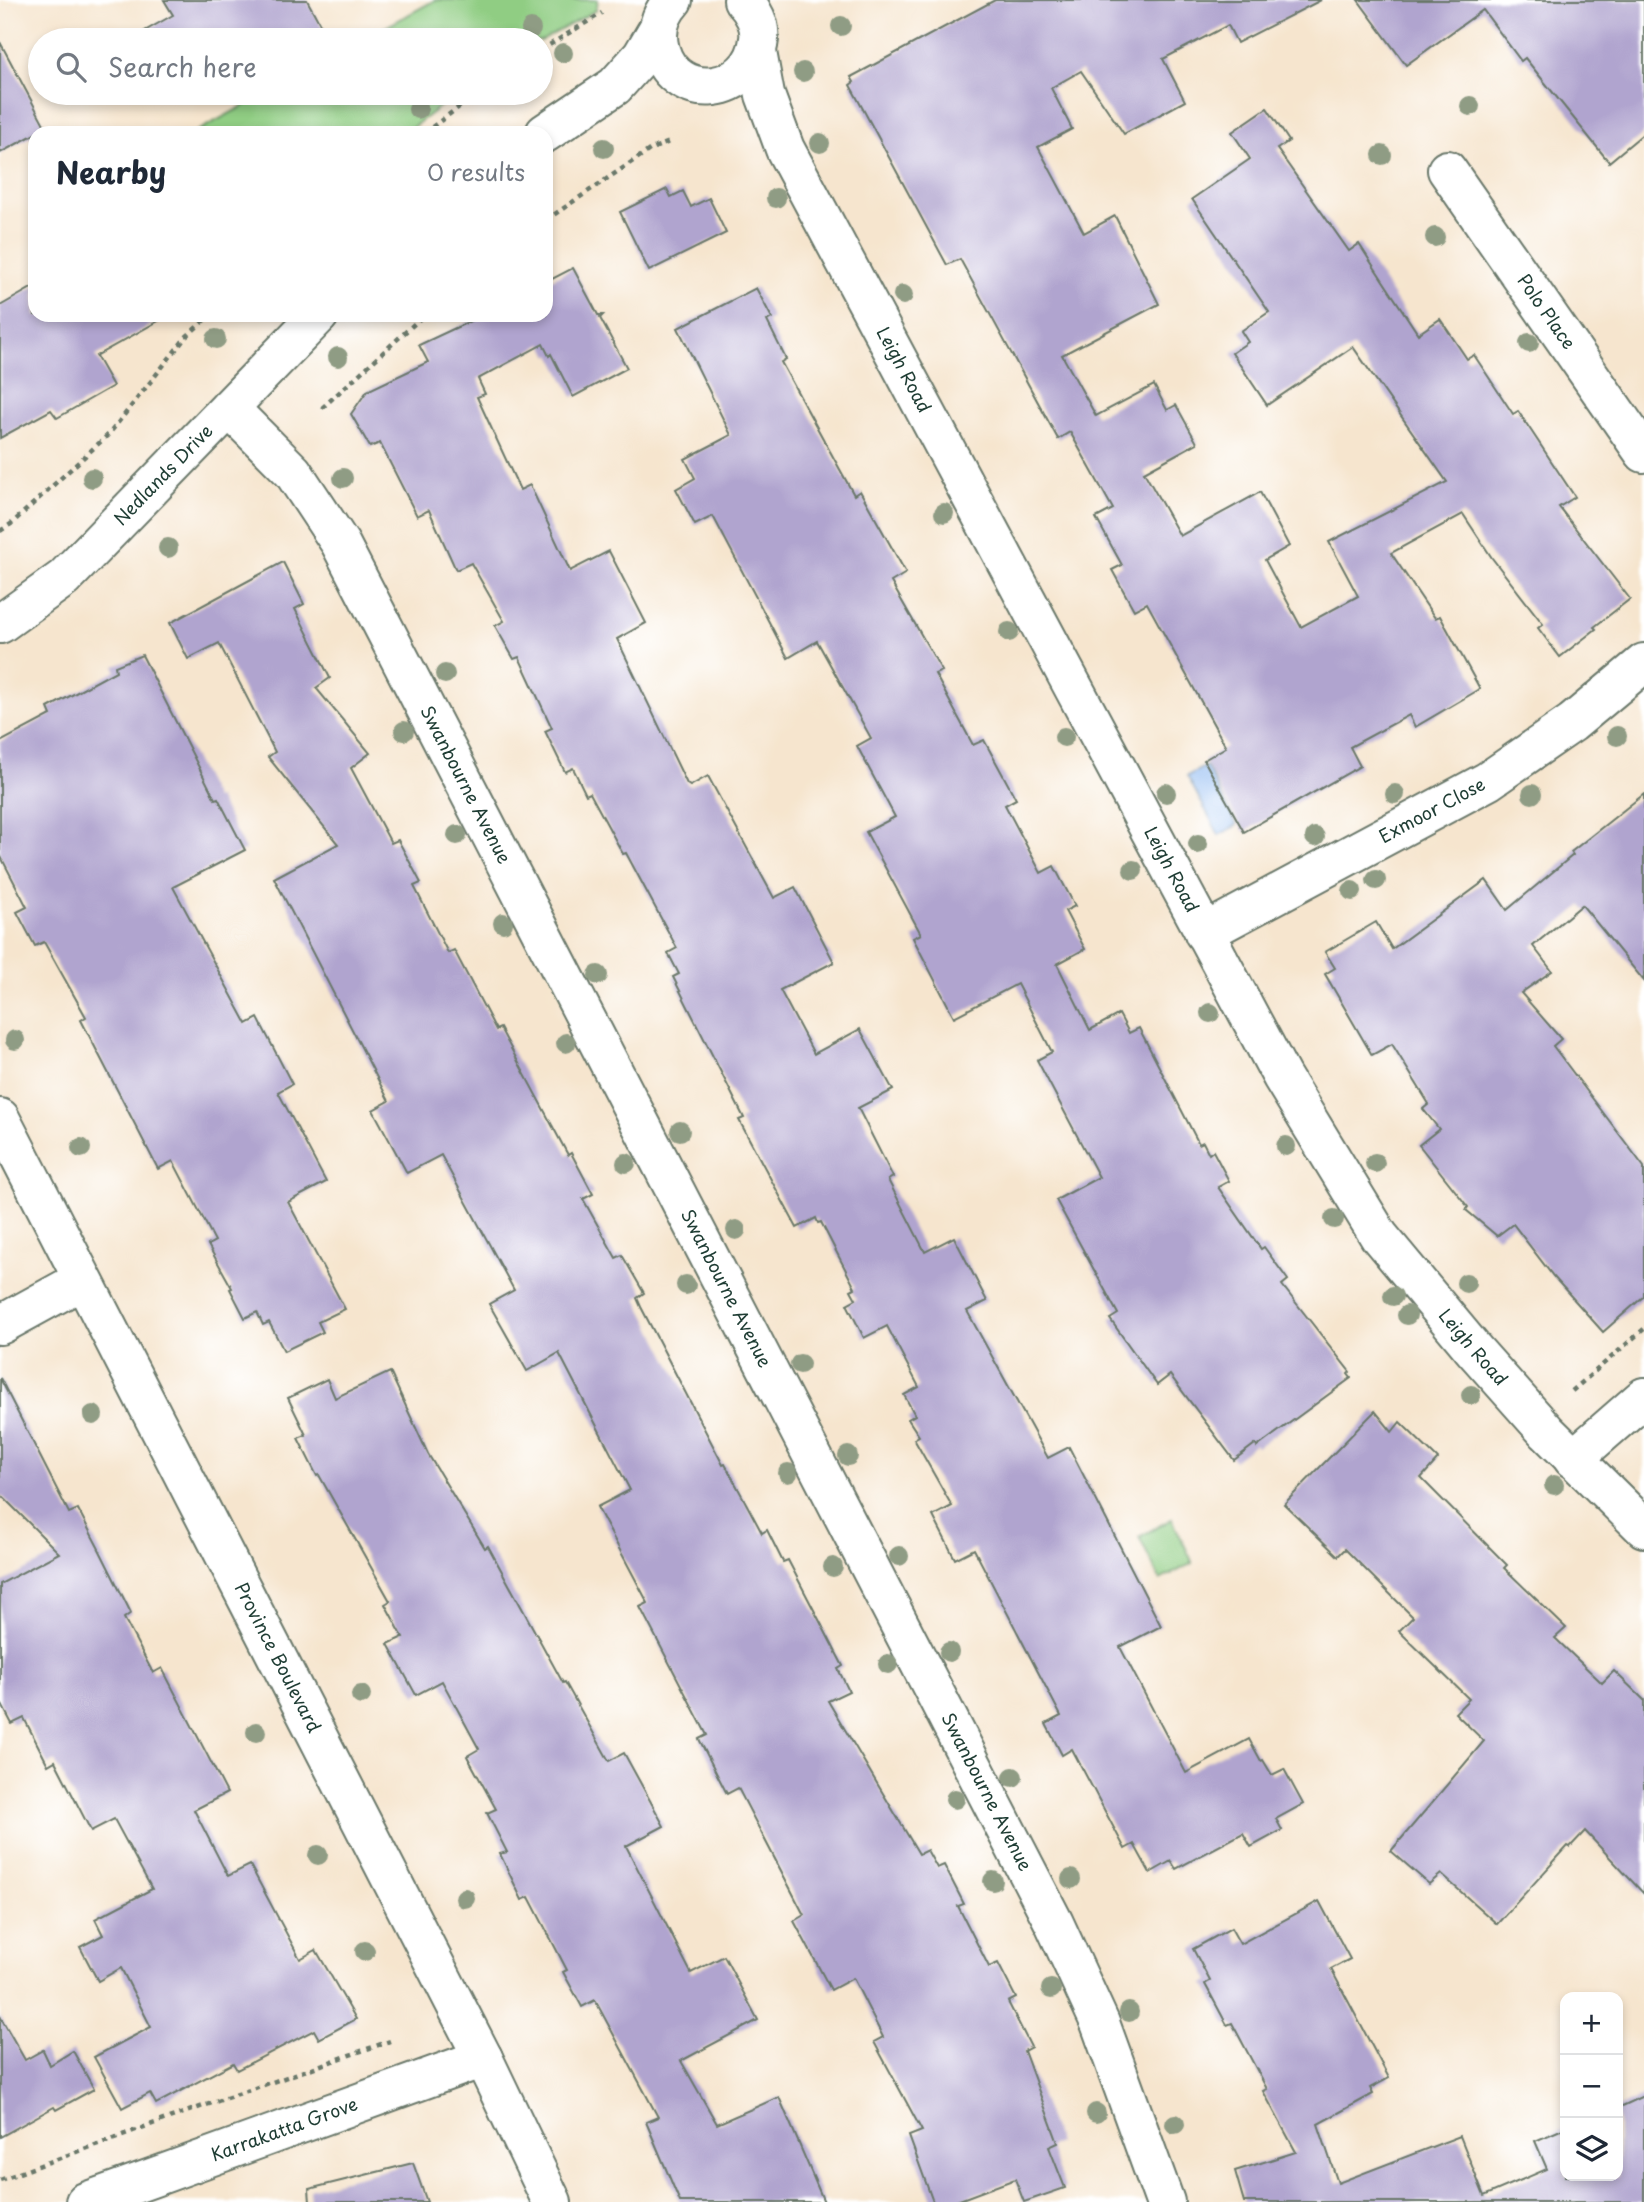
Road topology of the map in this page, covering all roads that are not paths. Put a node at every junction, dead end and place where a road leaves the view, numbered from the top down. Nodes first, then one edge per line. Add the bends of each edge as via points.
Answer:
1 (743, 0) edge
2 (784, 0) edge
3 (664, 11) edge
4 (758, 43) junction
5 (678, 77) junction
6 (615, 86) junction
7 (715, 87) junction
8 (553, 128) edge
9 (785, 149) junction
10 (1447, 170) dead end
11 (312, 322) edge
12 (229, 408) junction
13 (1644, 453) edge
14 (0, 624) edge
15 (1644, 663) edge
16 (1204, 933) junction
17 (0, 1118) edge
18 (82, 1280) junction
19 (0, 1325) edge
20 (1644, 1397) edge
21 (1573, 1459) junction
22 (1644, 1528) edge
23 (483, 2058) junction
24 (85, 2202) edge
25 (552, 2202) edge
26 (1164, 2202) edge

1 - 4 street, Leigh Road via 753,13
2 - 4 street via 772,12
3 - 5 street via 658,43
3 - 6 street via 642,56
4 - 7 street via 751,65 729,83
4 - 9 street, Leigh Road via 765,95
5 - 6 street, Leigh Road via 647,76
5 - 7 street, Leigh Road
6 - 8 street
7 - 9 street, Leigh Road via 748,107
9 - 16 street, Leigh Road
10 - 13 street, Polo Place
11 - 12 street, Nedlands Drive
12 - 14 street, Nedlands Drive via 64,578
12 - 26 street, Swanbourne Avenue via 293,472 346,556 1055,1923 1100,2023
15 - 16 street, Exmoor Close via 1572,723 1488,781
16 - 21 street, Leigh Road via 1282,1077 1379,1236
17 - 18 street, Province Boulevard
18 - 19 street
18 - 23 street, Province Boulevard
20 - 21 street
21 - 22 street, Leigh Road
23 - 24 street, Karrakatta Grove
23 - 25 street, Province Boulevard

